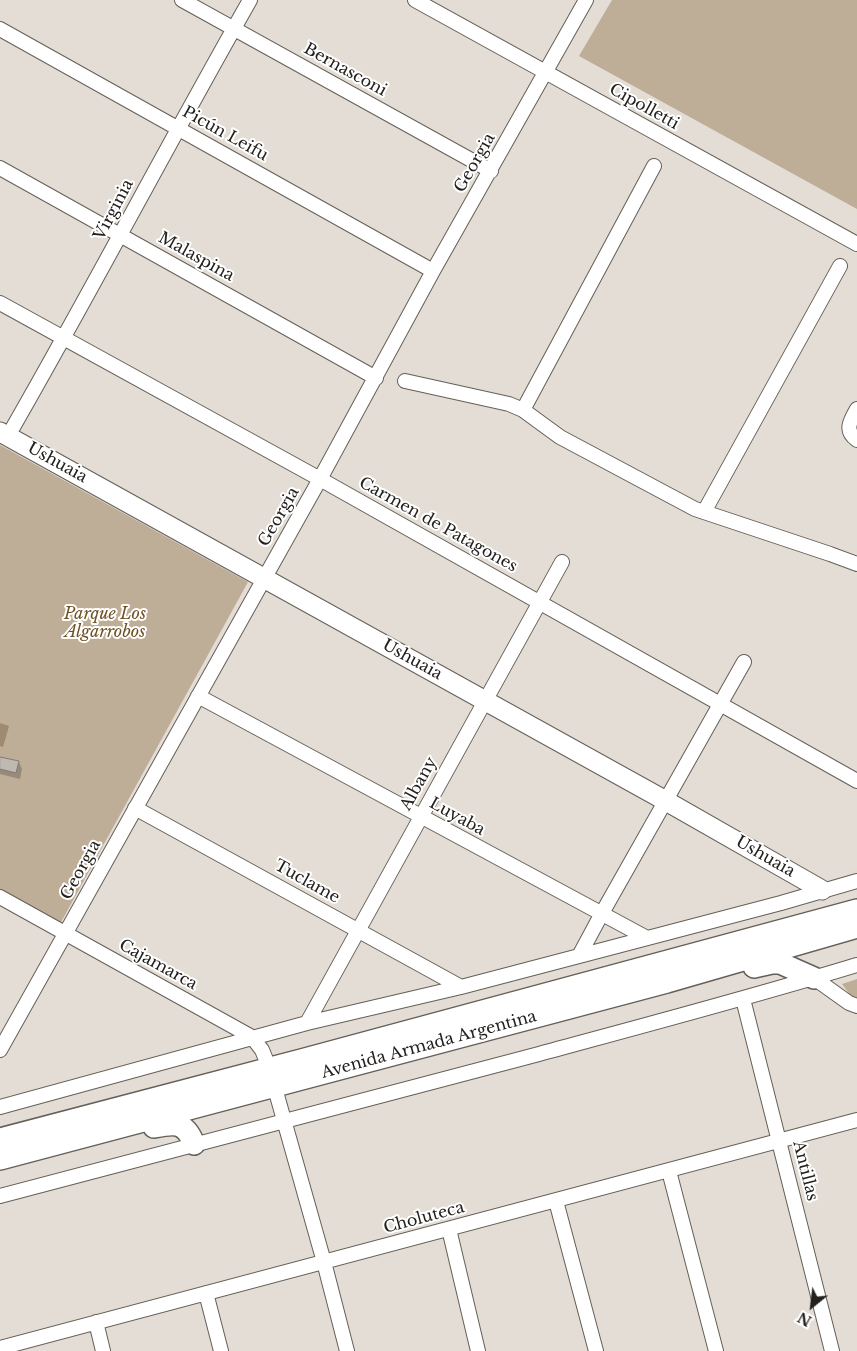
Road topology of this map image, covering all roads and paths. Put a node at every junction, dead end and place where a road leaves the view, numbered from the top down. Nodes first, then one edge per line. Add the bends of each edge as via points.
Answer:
1 (182, 0) edge
2 (250, 0) edge
3 (415, 0) edge
4 (586, 0) edge
5 (0, 29) edge
6 (234, 29) junction
7 (546, 73) junction
8 (178, 128) junction
9 (654, 166) dead end
10 (0, 168) edge
11 (491, 171) junction
12 (120, 235) junction
13 (857, 244) edge
14 (840, 266) dead end
15 (433, 271) junction
16 (0, 303) edge
17 (64, 338) junction
18 (376, 378) junction
19 (405, 381) dead end
20 (857, 409) edge
21 (523, 410) junction
22 (4, 434) edge
23 (857, 440) edge
24 (320, 479) junction
25 (704, 512) junction
26 (562, 562) dead end
27 (857, 564) edge
28 (264, 578) junction
29 (540, 603) junction
30 (744, 662) dead end
31 (198, 696) junction
32 (485, 701) junction
33 (720, 704) junction
34 (857, 782) edge
35 (666, 801) junction
36 (135, 808) junction
37 (421, 817) junction
38 (857, 881) edge
39 (822, 890) junction
40 (0, 897) edge
41 (857, 910) edge
42 (601, 915) junction
43 (857, 927) edge
44 (358, 930) junction
45 (65, 933) junction
46 (647, 938) junction
47 (579, 956) junction
48 (857, 965) edge
49 (814, 978) junction
50 (668, 982) junction
51 (461, 988) junction
52 (743, 999) junction
53 (857, 1006) edge
54 (307, 1023) junction
55 (252, 1037) junction
56 (0, 1050) edge
57 (272, 1077) junction
58 (0, 1107) edge
59 (857, 1120) edge
60 (284, 1122) junction
61 (104, 1133) junction
62 (0, 1139) edge
63 (780, 1141) junction
64 (194, 1144) junction
65 (0, 1159) edge
66 (669, 1171) junction
67 (0, 1196) edge
68 (556, 1201) junction
69 (449, 1229) junction
70 (324, 1262) junction
71 (206, 1293) junction
72 (96, 1322) junction
73 (0, 1348) edge
74 (104, 1351) edge
75 (221, 1351) edge
76 (347, 1351) edge
77 (478, 1351) edge
78 (596, 1351) edge
79 (716, 1351) edge
80 (832, 1351) edge

1 - 6 street, Bernasconi
2 - 6 street, Virginia
3 - 7 street, Cipolletti
4 - 7 street, Georgia
5 - 8 street, Picún Leifu
6 - 8 street, Virginia
6 - 11 street, Bernasconi
7 - 11 street, Georgia
7 - 13 street, Cipolletti
8 - 12 street, Virginia
8 - 15 street, Picún Leifu
9 - 21 street
10 - 12 street, Malaspina
11 - 15 street, Georgia
12 - 17 street, Virginia
12 - 18 street, Malaspina
14 - 25 street
15 - 18 street, Georgia
16 - 17 street, Carmen de Patagones
17 - 22 street, Virginia
17 - 24 street, Carmen de Patagones
18 - 24 street, Georgia
19 - 21 street
20 - 23 street via 848,425 848,430
21 - 25 street via 560,437
22 - 28 main road, Ushuaia
24 - 28 street, Georgia
24 - 29 street, Carmen de Patagones
25 - 27 street
26 - 29 street, Albany
28 - 31 street, Georgia
28 - 32 main road, Ushuaia
29 - 32 street, Albany
29 - 33 street, Carmen de Patagones
30 - 33 street
31 - 36 street, Georgia
31 - 37 street, Luyaba
32 - 35 main road, Ushuaia
32 - 37 street, Albany
33 - 34 street, Carmen de Patagones
33 - 35 street
35 - 39 main road, Ushuaia
35 - 42 street
36 - 44 street, Tuclame
36 - 45 street, Georgia
37 - 42 street, Luyaba
37 - 44 street, Albany
38 - 39 street
39 - 46 street
40 - 45 street, Cajamarca
41 - 57 main road, Avenida Armada Argentina
42 - 46 street, Luyaba
42 - 47 street
43 - 50 main road, Avenida Armada Argentina
44 - 51 street, Tuclame
44 - 54 street, Albany
45 - 55 street, Cajamarca
45 - 56 street, Georgia
46 - 47 street
47 - 51 street
48 - 49 street
49 - 50 main road via 780,963 772,963 690,981
49 - 52 street
49 - 53 street
50 - 57 main road, Avenida Armada Argentina
51 - 54 street
52 - 60 street
52 - 63 street, Antillas
54 - 55 street
55 - 57 street, Cajamarca via 262,1050
55 - 58 street
57 - 60 street, Cajamarca
57 - 61 main road, Avenida Armada Argentina
57 - 62 main road, Avenida Armada Argentina
59 - 63 street, Choluteca
60 - 64 street
60 - 70 street, Cajamarca
61 - 64 main road via 122,1133 171,1123 186,1128
61 - 65 main road, Avenida Armada Argentina
63 - 66 street, Choluteca
63 - 80 street, Antillas
64 - 67 street
66 - 68 street, Choluteca
66 - 79 street
68 - 69 street, Choluteca
68 - 78 street
69 - 70 street, Choluteca
69 - 77 street
70 - 71 street, Choluteca
70 - 76 street, Cajamarca
71 - 72 street, Choluteca
71 - 75 street
72 - 73 street, Choluteca
72 - 74 street

